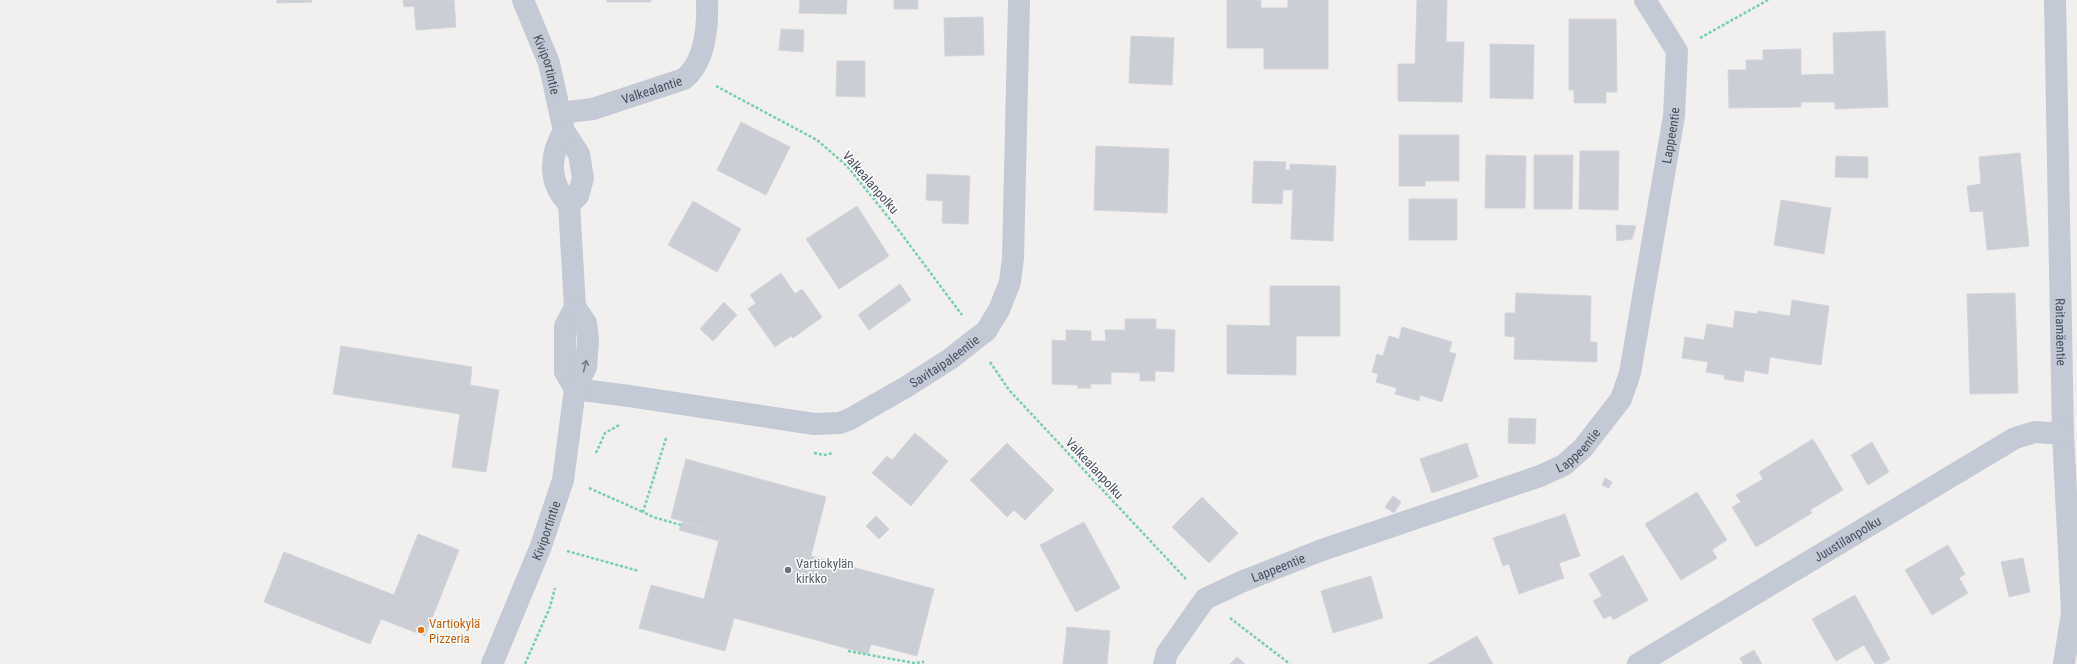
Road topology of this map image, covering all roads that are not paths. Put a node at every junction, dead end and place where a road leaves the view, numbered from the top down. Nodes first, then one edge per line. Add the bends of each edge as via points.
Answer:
1 (523, 0) edge
2 (707, 0) edge
3 (1019, 0) edge
4 (1645, 0) edge
5 (2055, 0) edge
6 (562, 122) junction
7 (570, 204) junction
8 (575, 389) junction
9 (2063, 434) junction
10 (492, 664) edge
11 (1164, 664) edge
12 (1638, 664) edge
13 (2064, 664) edge

1 - 6 street, Kiviportintie via 549,63
2 - 6 street, Valkealantie via 703,45 692,70 680,81 593,109
3 - 8 street, Savitaipaleentie via 1013,258 1010,282 999,310 986,330 950,359 906,387 840,423 814,424
4 - 11 street, Lappeentie via 1677,51 1674,116 1630,373 1621,400 1583,448 1564,465 1540,476 1322,550 1205,599 1167,653
5 - 9 street, Raitamäentie
6 - 7 street via 555,146 553,171 559,194
6 - 7 street, Kiviportintie via 578,151 583,170 578,196
7 - 8 street via 575,306 565,326 565,372
8 - 10 street, Kiviportintie via 563,480 541,546
9 - 12 street, Juustilanpolku via 2035,432 2015,438
9 - 13 street, Raitamäentie via 2072,613

